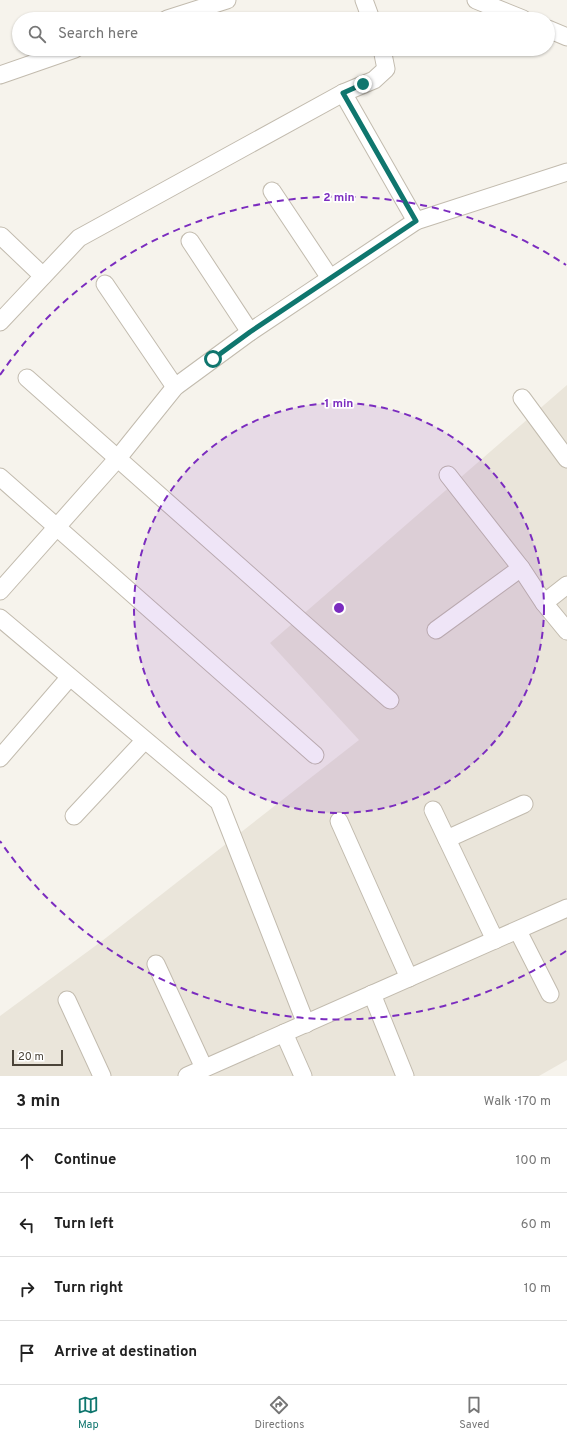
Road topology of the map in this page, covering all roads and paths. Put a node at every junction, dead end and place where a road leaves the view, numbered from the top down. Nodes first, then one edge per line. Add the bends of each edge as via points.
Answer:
1 (227, 0) edge
2 (364, 0) edge
3 (476, 0) edge
4 (189, 12) edge
5 (368, 12) edge
6 (506, 12) edge
7 (555, 32) edge
8 (567, 37) edge
9 (55, 56) edge
10 (383, 56) edge
11 (0, 75) edge
12 (343, 93) junction
13 (567, 172) edge
14 (272, 191) dead end
15 (416, 221) junction
16 (1, 236) dead end
17 (190, 241) dead end
18 (43, 276) junction
19 (330, 278) junction
20 (105, 284) dead end
21 (0, 322) edge
22 (250, 332) junction
23 (27, 378) dead end
24 (175, 387) junction
25 (522, 398) dead end
26 (118, 458) junction
27 (567, 458) edge
28 (448, 475) dead end
29 (0, 477) edge
30 (56, 528) junction
31 (521, 568) junction
32 (567, 585) edge
33 (0, 590) edge
34 (544, 603) junction
35 (0, 618) edge
36 (436, 630) dead end
37 (567, 631) edge
38 (69, 678) junction
39 (390, 700) dead end
40 (144, 741) junction
41 (315, 755) dead end
42 (0, 758) edge
43 (524, 804) dead end
44 (433, 810) dead end
45 (74, 816) dead end
46 (339, 821) dead end
47 (447, 839) junction
48 (567, 908) edge
49 (518, 931) junction
50 (495, 940) junction
51 (156, 964) dead end
52 (409, 978) junction
53 (372, 994) junction
54 (550, 994) dead end
55 (67, 1000) dead end
56 (306, 1024) junction
57 (284, 1033) junction
58 (204, 1068) junction
59 (102, 1076) edge
60 (187, 1076) edge
61 (302, 1076) edge
62 (405, 1076) edge

1 - 4 street
2 - 5 street
3 - 6 street
7 - 8 street
9 - 11 street
10 - 12 street via 386,69 374,80
12 - 15 street
12 - 18 street via 79,238
13 - 15 street
14 - 19 street
15 - 19 street
16 - 18 street
17 - 22 street
18 - 21 street
19 - 22 street
20 - 24 street
22 - 24 street
23 - 26 street
24 - 26 street
25 - 27 street
26 - 30 street
26 - 39 street
28 - 31 street
29 - 30 street
30 - 33 street
30 - 41 street
31 - 34 street
31 - 36 street
32 - 34 street
34 - 37 street
35 - 38 street
38 - 40 street
38 - 42 street
40 - 45 street
40 - 56 street via 218,802
43 - 47 street
44 - 47 street
46 - 52 street
47 - 50 street
48 - 49 street
49 - 50 street
49 - 54 street
50 - 52 street
51 - 58 street
52 - 53 street
53 - 56 street
53 - 62 street
55 - 59 street
56 - 57 street
57 - 58 street
57 - 61 street
58 - 60 street

